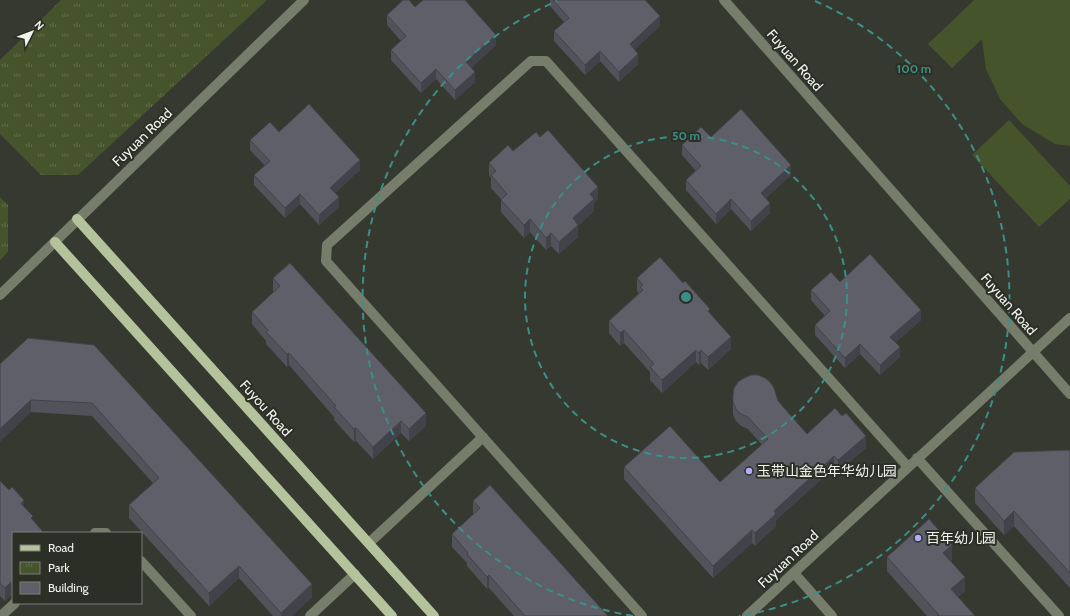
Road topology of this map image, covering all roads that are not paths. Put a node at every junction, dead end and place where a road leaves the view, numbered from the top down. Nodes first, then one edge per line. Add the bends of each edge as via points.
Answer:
1 (304, 0) edge
2 (724, 0) edge
3 (78, 219) junction
4 (55, 242) junction
5 (0, 295) edge
6 (1070, 318) edge
7 (1032, 352) junction
8 (1070, 394) edge
9 (483, 437) junction
10 (917, 458) junction
11 (908, 467) junction
12 (369, 544) junction
13 (142, 562) edge
14 (794, 573) junction
15 (355, 574) junction
16 (14, 604) edge
17 (1, 616) edge
18 (190, 616) edge
19 (310, 616) edge
20 (392, 616) edge
21 (434, 616) edge
22 (642, 616) edge
23 (747, 616) edge
24 (832, 616) edge
25 (1059, 616) edge

1 - 3 street, Fuyuan Road
2 - 7 street, Fuyuan Road
3 - 4 street, Fuyuan Road
3 - 12 main road, Fuyou Road
4 - 5 street, Fuyuan Road
4 - 15 main road
6 - 7 street
7 - 8 street
7 - 10 street, Fuyuan Road
9 - 11 street via 326,261 327,245 531,61 546,61
9 - 12 street
9 - 22 street
10 - 11 street, Fuyuan Road
10 - 25 street
11 - 14 street, Fuyuan Road
12 - 21 main road, Fuyou Road
13 - 18 street
14 - 23 street, Fuyuan Road
14 - 24 street
15 - 19 street
15 - 20 main road
16 - 17 street

